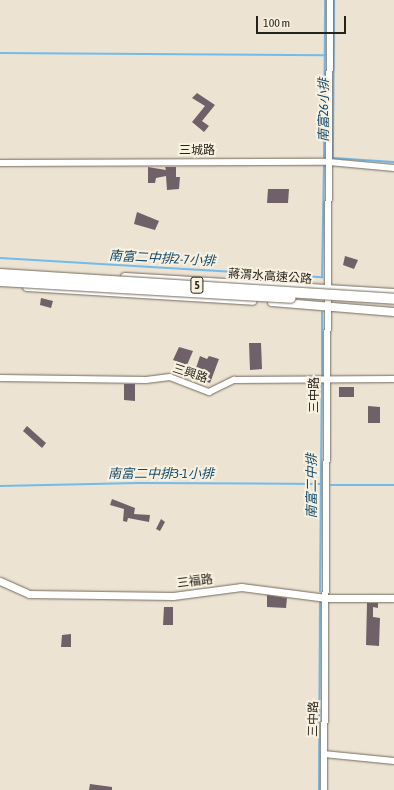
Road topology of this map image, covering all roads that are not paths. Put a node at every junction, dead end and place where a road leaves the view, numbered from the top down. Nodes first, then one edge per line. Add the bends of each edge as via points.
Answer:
1 (330, 0) edge
2 (329, 162) junction
3 (0, 163) edge
4 (394, 168) edge
5 (0, 269) edge
6 (0, 274) edge
7 (0, 281) edge
8 (0, 286) edge
9 (329, 288) junction
10 (394, 293) edge
11 (394, 299) edge
12 (394, 305) edge
13 (328, 307) junction
14 (394, 312) edge
15 (0, 378) edge
16 (394, 379) edge
17 (326, 380) junction
18 (0, 581) edge
19 (326, 598) junction
20 (394, 598) edge
21 (324, 754) junction
22 (394, 761) edge
23 (324, 790) edge

1 - 2 street, 三中路
2 - 3 street, 三城路
2 - 4 street, 三城路
2 - 9 street, 三中路
5 - 9 main road
6 - 11 highway, 蔣渭水高速公路 / 5, bridge
7 - 12 highway, 蔣渭水高速公路 / 5, bridge
8 - 13 main road
9 - 10 main road
9 - 13 street, 三中路
13 - 14 main road
13 - 17 street, 三中路
15 - 17 street, 三興路 via 146,380 170,377 209,392 234,380
16 - 17 street, 三興路
17 - 19 street, 三中路
18 - 19 street, 三福路 via 29,594 173,596 241,587
19 - 20 street, 三福路
19 - 21 street, 三中路
21 - 22 street
21 - 23 street, 三中路

